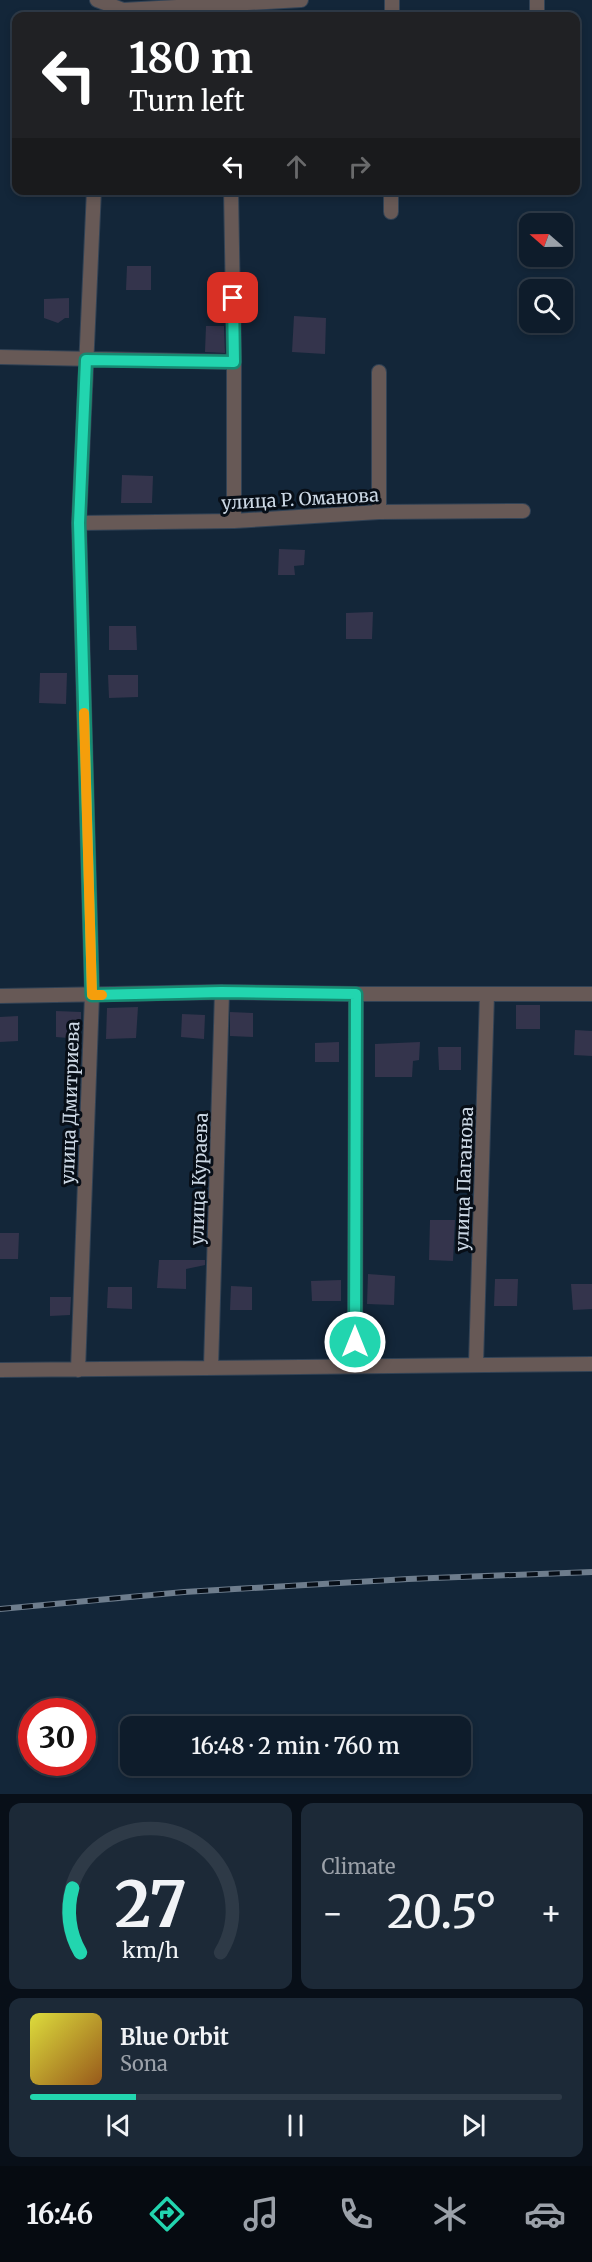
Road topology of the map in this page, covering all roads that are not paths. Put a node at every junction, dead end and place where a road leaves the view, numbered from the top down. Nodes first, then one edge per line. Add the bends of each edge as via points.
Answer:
1 (97, 0) edge
2 (301, 0) edge
3 (120, 12) edge
4 (136, 12) edge
5 (94, 195) edge
6 (231, 195) edge
7 (391, 195) edge
8 (391, 212) dead end
9 (0, 357) edge
10 (86, 360) junction
11 (234, 362) junction
12 (379, 372) dead end
13 (523, 511) dead end
14 (379, 512) junction
15 (234, 520) junction
16 (79, 523) junction
17 (222, 992) junction
18 (356, 994) junction
19 (488, 994) junction
20 (592, 994) edge
21 (92, 995) junction
22 (0, 996) edge
23 (476, 1364) junction
24 (592, 1364) edge
25 (355, 1365) junction
26 (211, 1367) junction
27 (0, 1370) edge
28 (78, 1370) junction

1 - 3 street
2 - 4 street
5 - 10 street, улица Дмитриева
6 - 11 street
7 - 8 street
9 - 10 street
10 - 11 street
10 - 16 street, улица Дмитриева
11 - 15 street
12 - 14 street
13 - 14 street, улица Р. Оманова
14 - 15 street, улица Р. Оманова
15 - 16 street, улица Р. Оманова
16 - 21 street, улица Дмитриева
17 - 18 street
17 - 21 street
17 - 26 street, улица Кураева
18 - 19 street
18 - 25 street
19 - 20 street
19 - 23 street, улица Паганова
21 - 22 street
21 - 28 street, улица Дмитриева
23 - 24 street
23 - 25 street
25 - 26 street
26 - 28 street
27 - 28 street

